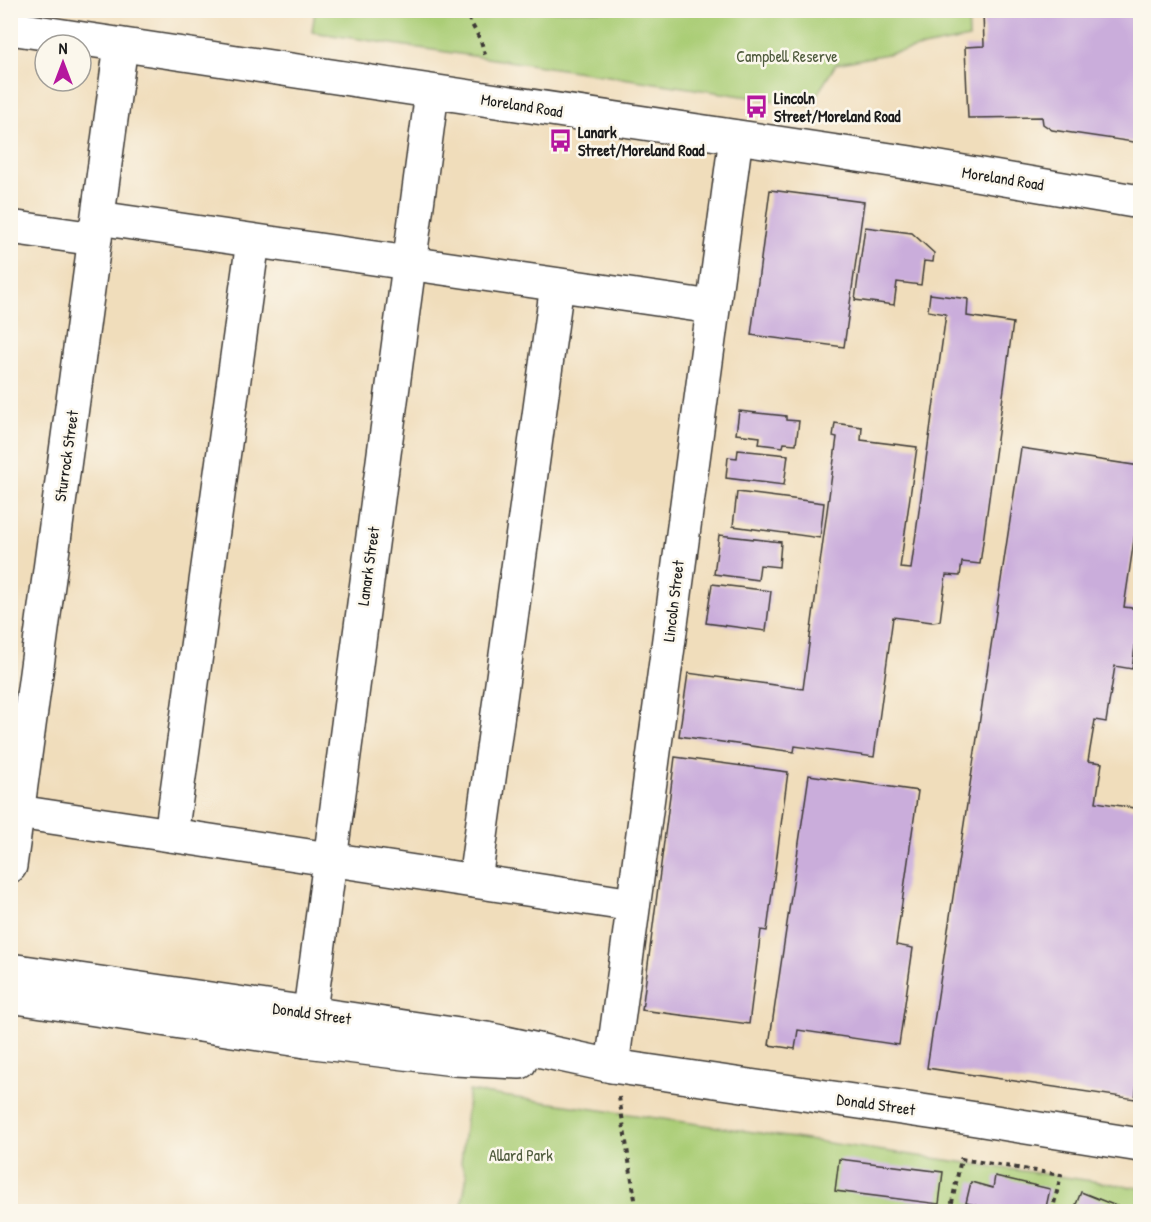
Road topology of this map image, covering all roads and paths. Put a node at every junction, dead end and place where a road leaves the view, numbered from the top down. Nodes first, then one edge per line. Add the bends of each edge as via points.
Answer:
1 (464, 10) edge
2 (10, 28) edge
3 (121, 45) junction
4 (486, 58) dead end
5 (432, 92) junction
6 (736, 137) junction
7 (1140, 202) edge
8 (10, 227) edge
9 (97, 228) junction
10 (253, 241) junction
11 (409, 263) junction
12 (557, 285) junction
13 (712, 307) junction
14 (17, 792) edge
15 (171, 835) junction
16 (329, 859) junction
17 (10, 866) edge
18 (475, 880) junction
19 (633, 905) junction
20 (10, 970) edge
21 (10, 996) edge
22 (308, 1026) junction
23 (612, 1066) junction
24 (1140, 1145) edge
25 (638, 1212) edge
26 (950, 1212) edge
27 (1052, 1212) edge

1 - 4 path
2 - 3 street, Moreland Road
3 - 5 street, Moreland Road
3 - 9 street, Sturrock Street
5 - 6 street, Moreland Road
5 - 11 street, Lanark Street
6 - 7 street, Moreland Road
6 - 13 street, Lincoln Street
8 - 9 street
9 - 10 street
9 - 14 street, Sturrock Street
10 - 11 street
10 - 15 street
11 - 12 street
11 - 16 street, Lanark Street
12 - 13 street
12 - 18 street
13 - 19 street, Lincoln Street
14 - 15 street
14 - 17 street, Sturrock Street
15 - 16 street
16 - 18 street
16 - 22 street, Lanark Street
18 - 19 street
19 - 23 street, Lincoln Street
20 - 22 street, Donald Street
21 - 22 street, Donald Street
22 - 23 street, Donald Street via 454,1059
23 - 24 street, Donald Street
23 - 25 path
26 - 27 path via 961,1159 1061,1175

